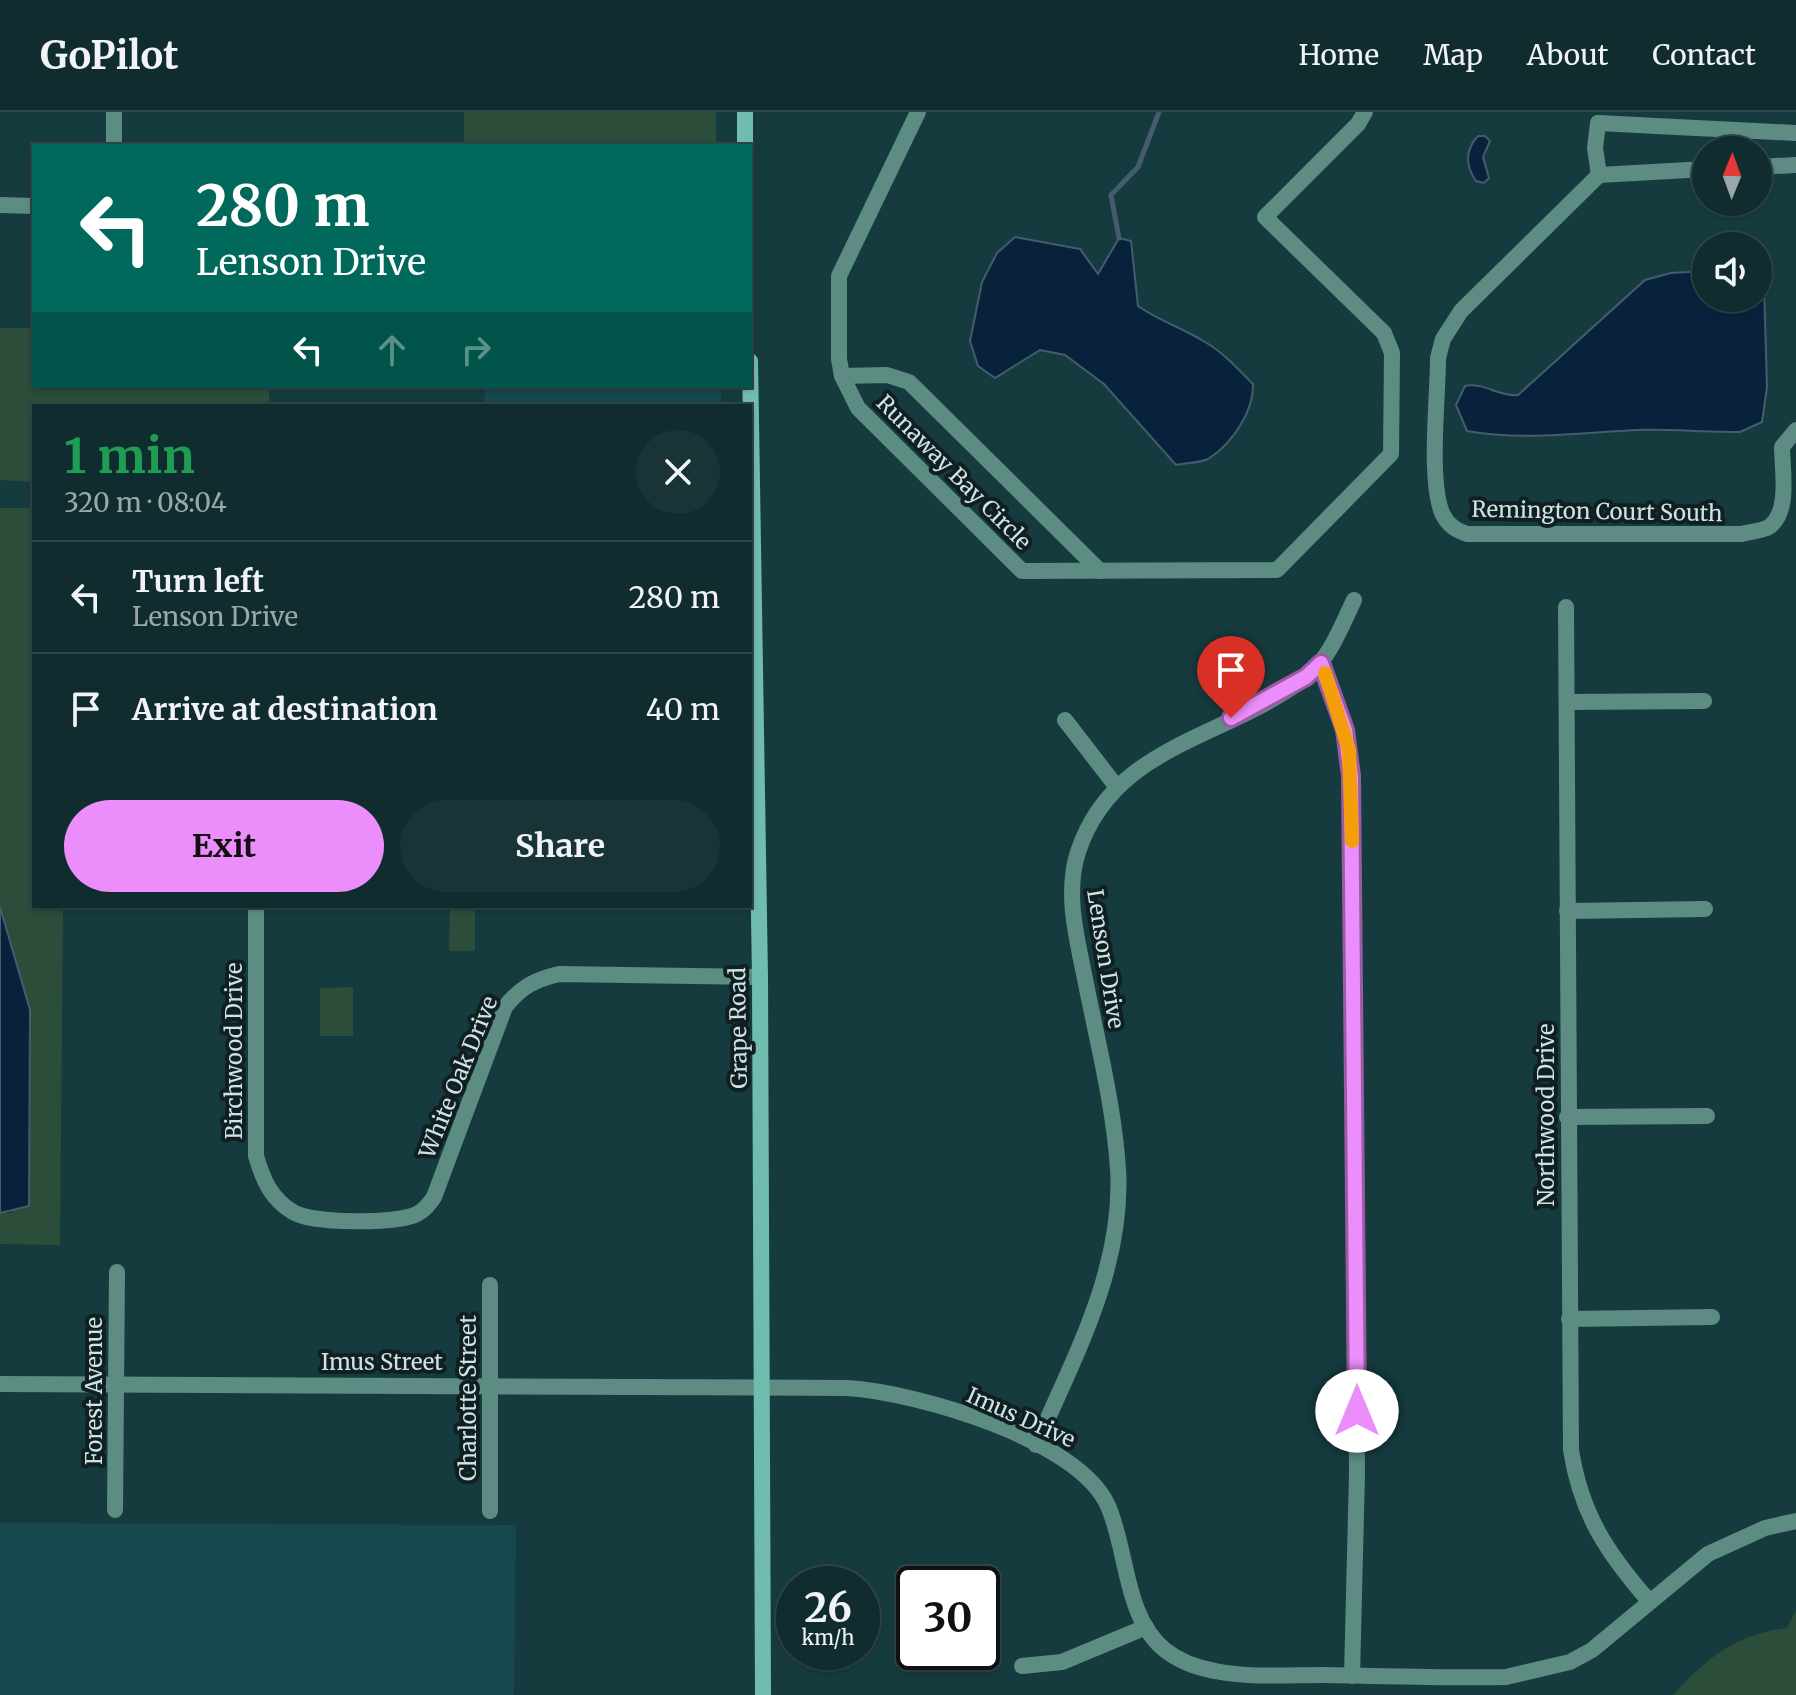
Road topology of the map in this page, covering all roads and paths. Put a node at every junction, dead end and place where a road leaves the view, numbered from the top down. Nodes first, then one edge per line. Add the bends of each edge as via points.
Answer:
1 (114, 112) edge
2 (745, 112) edge
3 (918, 112) edge
4 (1365, 112) edge
5 (1592, 118) edge
6 (1796, 133) edge
7 (114, 144) edge
8 (745, 144) edge
9 (1796, 165) edge
10 (1772, 166) edge
11 (1692, 170) edge
12 (1599, 175) junction
13 (0, 205) edge
14 (32, 206) edge
15 (842, 376) junction
16 (1796, 430) edge
17 (752, 533) edge
18 (1100, 571) junction
19 (1354, 600) dead end
20 (1566, 607) dead end
21 (1321, 663) junction
22 (1704, 701) dead end
23 (1567, 702) junction
24 (1065, 720) dead end
25 (1116, 786) junction
26 (256, 908) edge
27 (1705, 909) dead end
28 (1567, 911) junction
29 (760, 977) junction
30 (1707, 1116) dead end
31 (1567, 1117) junction
32 (270, 1193) joint
33 (117, 1272) dead end
34 (490, 1285) dead end
35 (1712, 1317) dead end
36 (1569, 1319) junction
37 (115, 1383) junction
38 (0, 1384) edge
39 (490, 1384) junction
40 (763, 1388) junction
41 (1036, 1445) junction
42 (115, 1510) dead end
43 (490, 1511) dead end
44 (1796, 1521) edge
45 (1649, 1601) junction
46 (1146, 1627) junction
47 (1022, 1666) dead end
48 (1352, 1676) junction
49 (1474, 1677) junction
50 (763, 1695) edge
51 (1474, 1695) edge

1 - 7 street
2 - 8 main road
3 - 15 street, Runaway Bay Circle via 839,276
4 - 18 street, Runaway Bay Circle via 1265,217 1384,333 1392,353 1391,454 1277,570
5 - 6 street
5 - 12 street
9 - 10 street
11 - 12 street
12 - 16 street, Remington Court South via 1461,311 1443,339 1438,358 1436,478 1444,518 1467,534 1742,534 1768,527 1777,517 1782,447
13 - 14 street
15 - 18 street, Runaway Bay Circle via 887,375 909,382
15 - 18 street, Runaway Bay Circle via 858,408 1022,571
17 - 29 main road, Grape Road
19 - 21 street, Lenson Drive
20 - 23 street, Northwood Drive
21 - 25 street, Lenson Drive via 1294,684 1155,758
21 - 48 street via 1345,730 1351,776 1357,1411
22 - 23 street
23 - 28 street, Northwood Drive
24 - 25 street
25 - 41 street, Lenson Drive via 1085,833 1072,883 1116,1148 1117,1218 1106,1275
26 - 32 street, Birchwood Drive via 254,1127 256,1156
27 - 28 street
28 - 31 street, Northwood Drive
29 - 32 street, White Oak Drive via 559,974 535,980 505,1007 426,1209 398,1219 316,1219 296,1215
29 - 40 main road, Grape Road
30 - 31 street
31 - 36 street, Northwood Drive
33 - 37 street, Forest Avenue
34 - 39 street, Charlotte Street
35 - 36 street
36 - 45 street, Northwood Drive via 1569,1423 1576,1481 1596,1531
37 - 38 street, Imus Street
37 - 39 street, Imus Street
37 - 42 street, Forest Avenue
39 - 40 street, Imus Street
39 - 43 street, Charlotte Street
40 - 41 street, Imus Drive via 904,1394
40 - 50 main road, Grape Road
41 - 46 street, Imus Drive via 1072,1463 1107,1503
44 - 45 street, Imus Drive via 1765,1528 1708,1554
45 - 49 street, Imus Drive via 1570,1662 1529,1674
46 - 47 street via 1062,1662
46 - 48 street, Imus Drive via 1164,1650 1214,1671
48 - 49 street, Imus Drive
49 - 51 street

